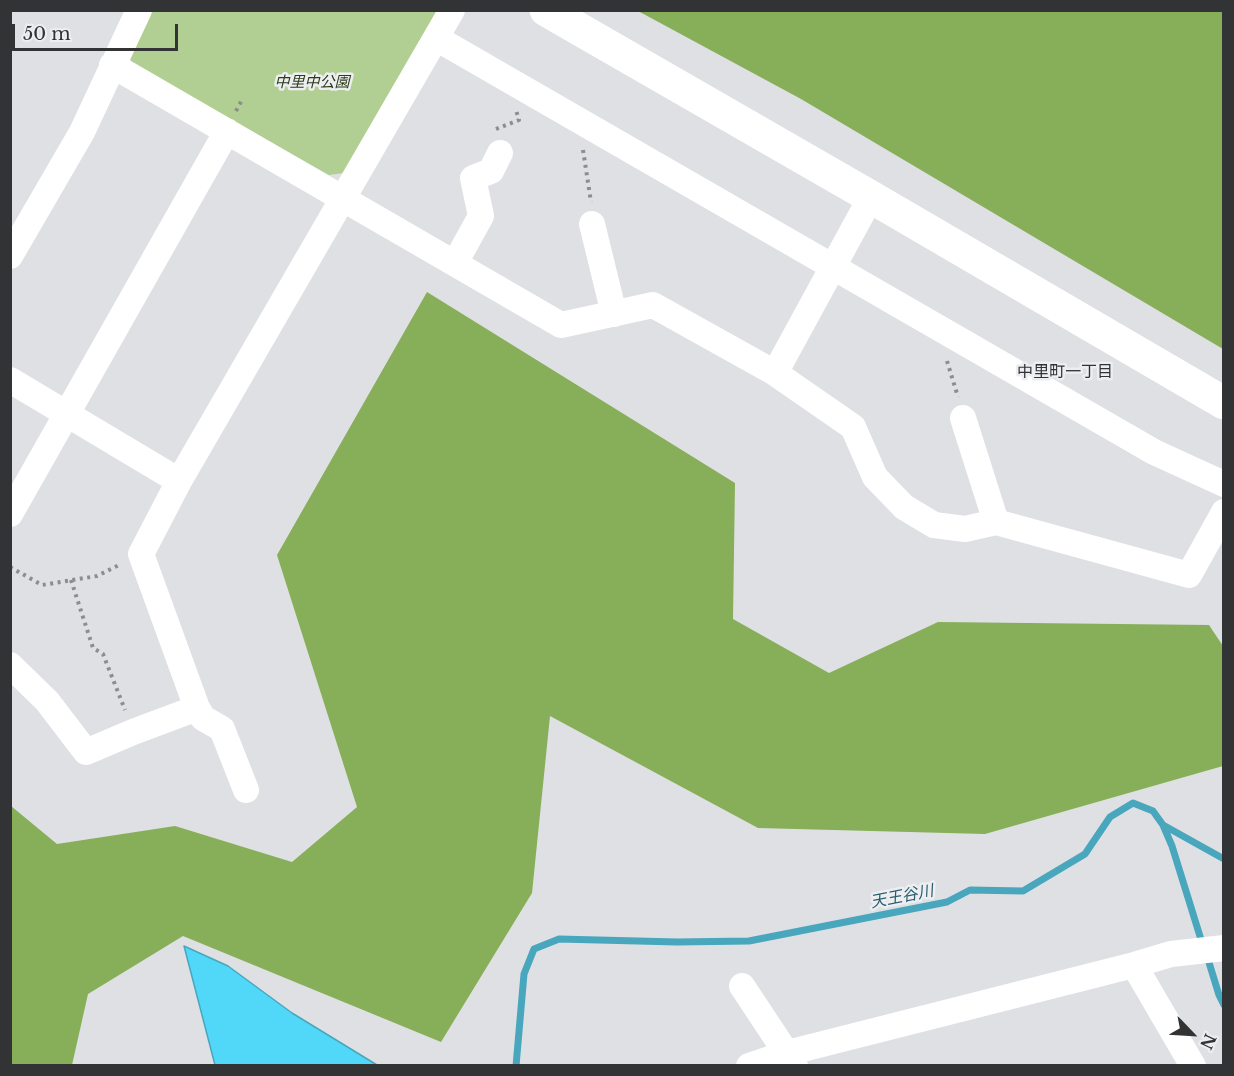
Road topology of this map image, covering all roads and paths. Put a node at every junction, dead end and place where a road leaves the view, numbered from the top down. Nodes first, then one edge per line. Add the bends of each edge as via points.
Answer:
1 (139, 10) edge
2 (452, 10) edge
3 (546, 10) edge
4 (436, 38) junction
5 (112, 65) junction
6 (518, 86) junction
7 (578, 121) junction
8 (227, 131) junction
9 (500, 153) joint
10 (872, 196) junction
11 (343, 198) junction
12 (592, 224) joint
13 (10, 256) edge
14 (455, 263) junction
15 (832, 268) junction
16 (614, 314) junction
17 (938, 328) junction
18 (776, 373) junction
19 (10, 380) edge
20 (1224, 403) edge
21 (67, 414) junction
22 (963, 418) joint
23 (179, 480) junction
24 (1224, 484) edge
25 (1224, 513) edge
26 (10, 514) edge
27 (996, 522) junction
28 (141, 554) junction
29 (10, 567) edge
30 (71, 580) junction
31 (10, 665) edge
32 (197, 708) junction
33 (133, 732) junction
34 (246, 790) dead end
35 (1224, 948) edge
36 (1134, 965) junction
37 (742, 986) dead end
38 (791, 1059) edge
39 (748, 1065) edge
40 (1193, 1065) edge

1 - 5 street
2 - 4 street
3 - 10 street
4 - 6 street
4 - 11 street
5 - 8 street
5 - 13 street via 82,132
6 - 7 street
6 - 9 path via 513,96 519,120 495,129
7 - 12 path
7 - 15 street
8 - 11 street
8 - 21 street
9 - 14 street via 491,171 473,177 481,216
10 - 15 street
10 - 20 street
11 - 14 street
11 - 23 street
12 - 16 street
14 - 16 street via 561,325
15 - 17 street
15 - 18 street
16 - 18 street via 653,305
17 - 22 path
17 - 24 street via 1154,452
18 - 27 street via 853,428 875,477 904,507 934,525 965,529
19 - 21 street
21 - 23 street
21 - 26 street
22 - 27 street
23 - 28 street
25 - 27 street via 1189,575
28 - 30 path via 97,576
28 - 32 street
29 - 30 path via 42,585
30 - 33 path via 93,648 104,654
31 - 33 street via 47,701 86,752
32 - 33 street
32 - 34 street via 203,718 222,729
35 - 36 street via 1171,954
36 - 38 street
36 - 40 street
37 - 38 street
38 - 39 street

